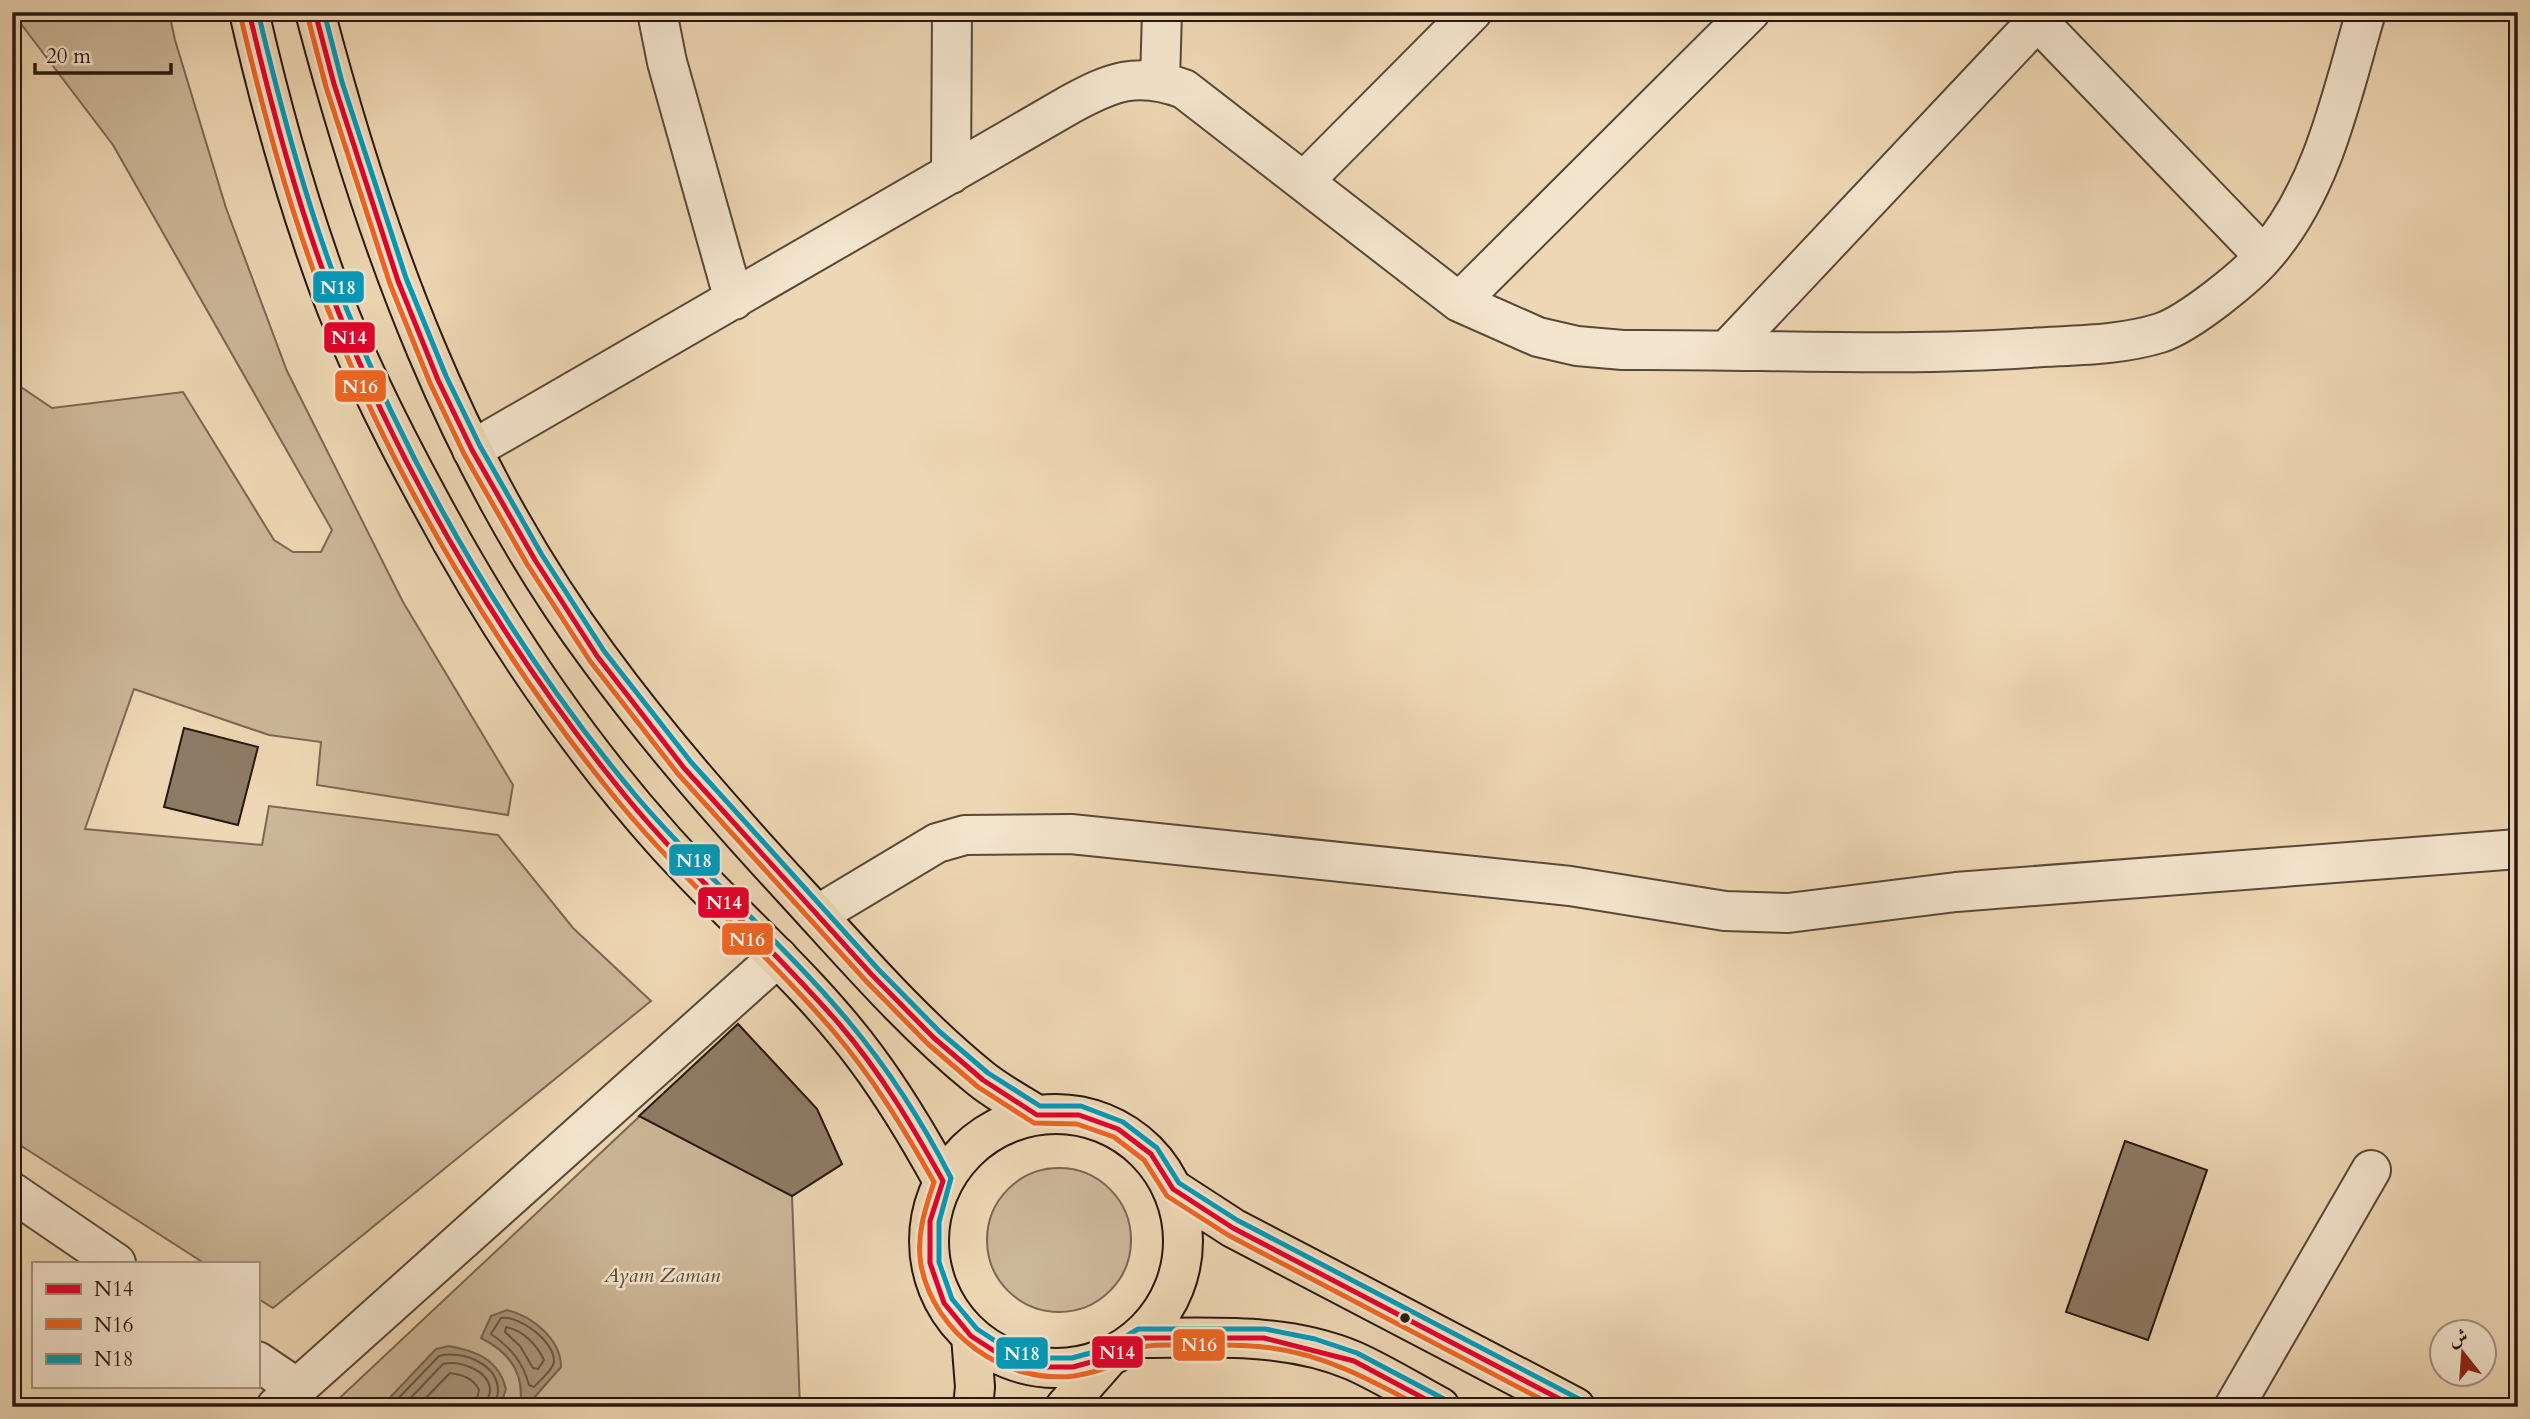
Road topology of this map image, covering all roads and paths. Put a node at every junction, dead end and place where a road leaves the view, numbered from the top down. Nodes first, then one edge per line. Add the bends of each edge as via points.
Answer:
1 (249, 12) edge
2 (315, 12) edge
3 (657, 12) edge
4 (952, 12) edge
5 (1162, 12) edge
6 (1472, 12) edge
7 (1750, 12) edge
8 (2366, 12) edge
9 (2033, 17) edge
10 (1160, 79) junction
11 (951, 174) junction
12 (1305, 180) junction
13 (2264, 256) junction
14 (734, 300) junction
15 (1459, 302) junction
16 (1728, 349) junction
17 (472, 450) junction
18 (2518, 849) edge
19 (817, 915) junction
20 (778, 957) junction
21 (1037, 1115) junction
22 (2371, 1170) dead end
23 (943, 1181) junction
24 (1173, 1189) junction
25 (17, 1206) edge
26 (114, 1262) edge
27 (971, 1336) junction
28 (1124, 1348) junction
29 (259, 1364) edge
30 (286, 1398) edge
31 (973, 1407) edge
32 (1065, 1407) edge
33 (1440, 1407) edge
34 (1575, 1407) edge
35 (2234, 1407) edge

1 - 20 main road via 328,287 396,440 457,551 510,642 570,728 663,841
2 - 17 main road via 398,281
3 - 14 street
4 - 11 street
5 - 10 street
6 - 12 street
7 - 15 street
8 - 13 street via 2329,140 2309,189
9 - 13 street
9 - 16 street
10 - 11 street via 1106,85
10 - 12 street via 1184,89
11 - 14 street
12 - 15 street
13 - 16 street via 2183,323 2138,339 1936,354
14 - 17 street
15 - 16 street via 1538,337 1577,346
17 - 19 main road via 535,561 597,656 684,768
18 - 19 street via 1956,892 1788,914 1725,911 1570,886 1070,834 965,835 937,843
19 - 21 main road via 934,1038 983,1080
20 - 23 main road via 865,1056 913,1126
20 - 30 street
21 - 23 main road via 1000,1127 967,1150
21 - 24 main road via 1079,1115 1118,1129 1150,1154
22 - 35 street
23 - 27 main road via 930,1222 930,1263 944,1303
24 - 28 main road via 1184,1228 1181,1268 1166,1307
24 - 34 main road via 1233,1228
25 - 26 street
27 - 28 main road via 1002,1356 1037,1367 1073,1367
27 - 31 main road
28 - 32 main road
28 - 33 main road via 1264,1338 1354,1361
29 - 30 street

